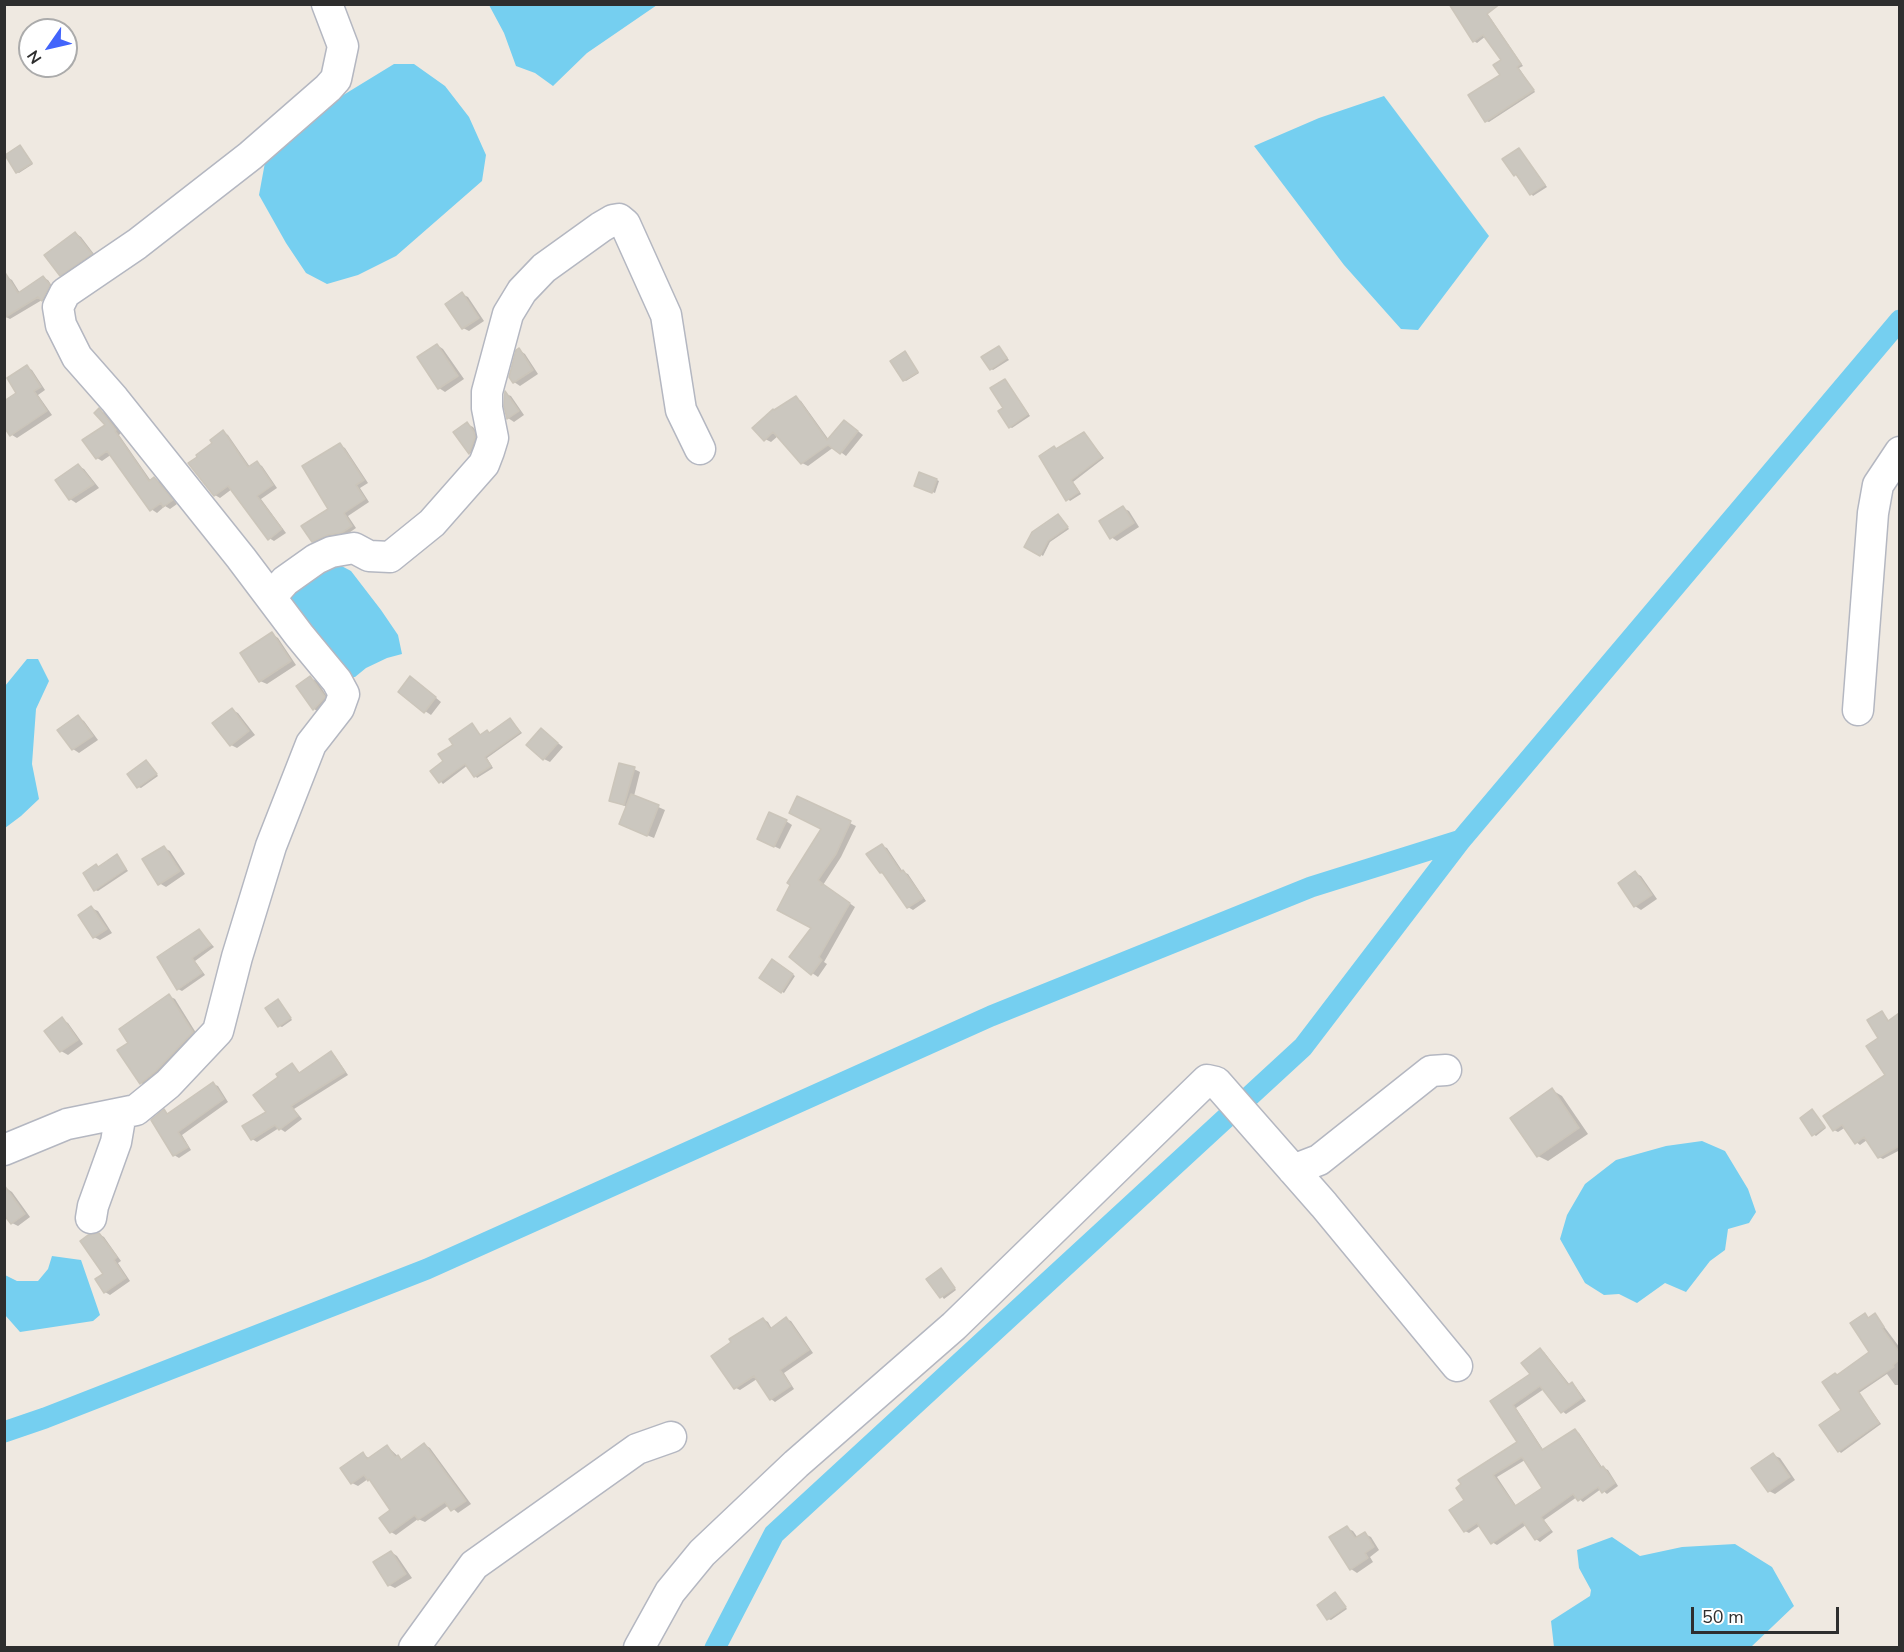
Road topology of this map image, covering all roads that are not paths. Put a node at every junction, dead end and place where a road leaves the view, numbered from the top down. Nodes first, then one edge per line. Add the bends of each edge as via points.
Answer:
1 (327, 4) edge
2 (700, 449) dead end
3 (1899, 452) edge
4 (271, 597) junction
5 (1858, 710) dead end
6 (1446, 1070) dead end
7 (121, 1113) junction
8 (4, 1150) edge
9 (1293, 1170) junction
10 (91, 1218) dead end
11 (1456, 1366) dead end
12 (671, 1437) dead end
13 (414, 1647) edge
14 (639, 1647) edge

1 - 4 street via 343,46 336,79 250,156 137,244 65,293 58,307 61,325 77,357
2 - 4 street via 681,410 666,315 625,224 613,220 544,268 522,291 508,314 487,392 493,438 489,452 484,464 432,523 390,557 369,556 354,548 331,552 285,581
3 - 5 street via 1878,485 1873,513
4 - 7 street via 344,694 339,708 311,744 271,846 218,1031 168,1084 136,1110
6 - 9 street via 1431,1071 1319,1160
7 - 8 street via 67,1124
7 - 10 street via 116,1142
9 - 11 street
9 - 14 street via 1216,1082 1207,1080 954,1326 796,1464 702,1553 670,1592
12 - 13 street via 637,1449 474,1566

